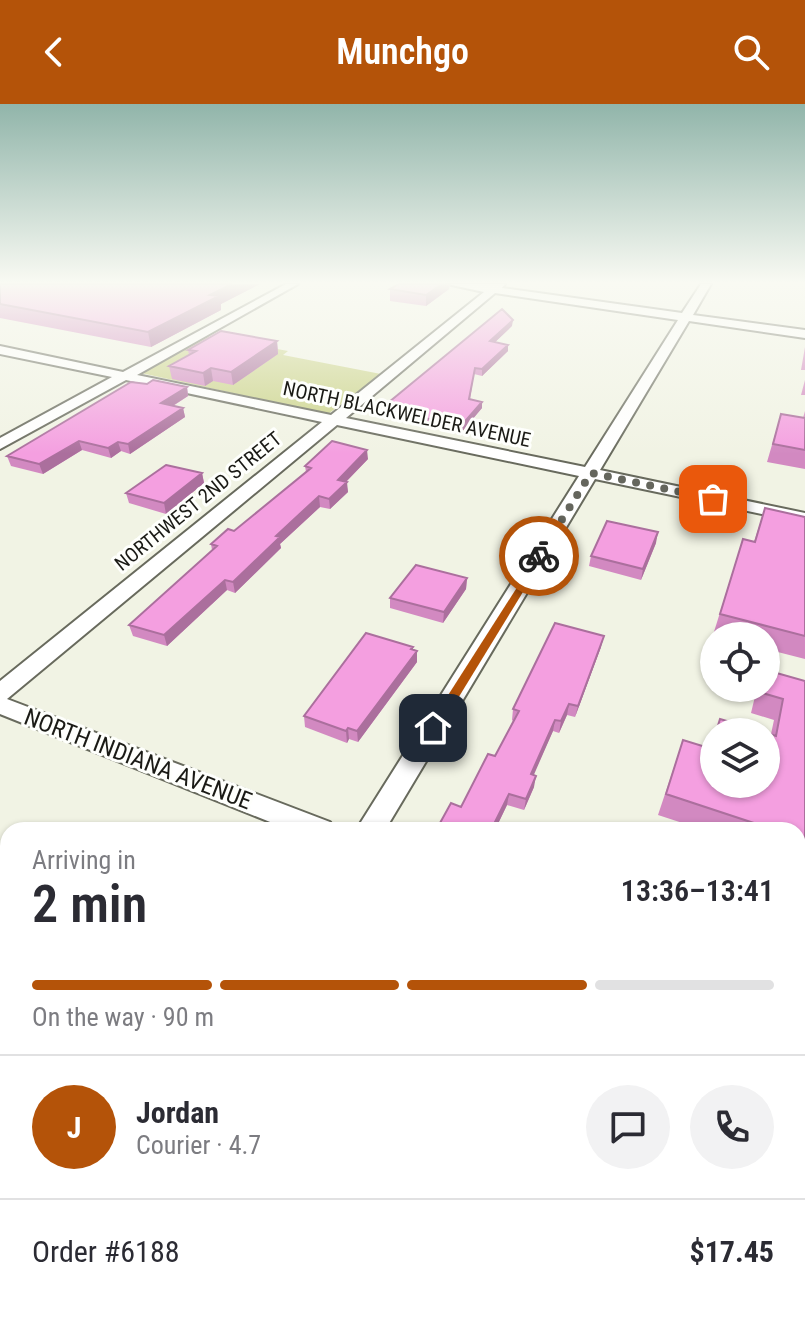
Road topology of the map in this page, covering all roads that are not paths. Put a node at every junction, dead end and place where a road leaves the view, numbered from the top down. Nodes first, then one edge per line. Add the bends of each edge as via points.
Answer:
1 (190, 341) edge
2 (430, 341) edge
3 (672, 341) edge
4 (0, 350) edge
5 (125, 376) junction
6 (332, 420) junction
7 (0, 444) edge
8 (591, 473) junction
9 (805, 518) edge
10 (0, 693) edge
11 (0, 705) edge
12 (300, 822) edge
13 (375, 822) edge

1 - 5 street
2 - 6 street, NORTHWEST 2ND STREET
3 - 8 street
4 - 5 street, NORTH BLACKWELDER AVENUE
5 - 6 street, NORTH BLACKWELDER AVENUE
5 - 7 street
6 - 8 street, NORTH BLACKWELDER AVENUE
6 - 10 street, NORTHWEST 2ND STREET
8 - 9 street, NORTH BLACKWELDER AVENUE
8 - 13 street
11 - 12 street, NORTH INDIANA AVENUE

